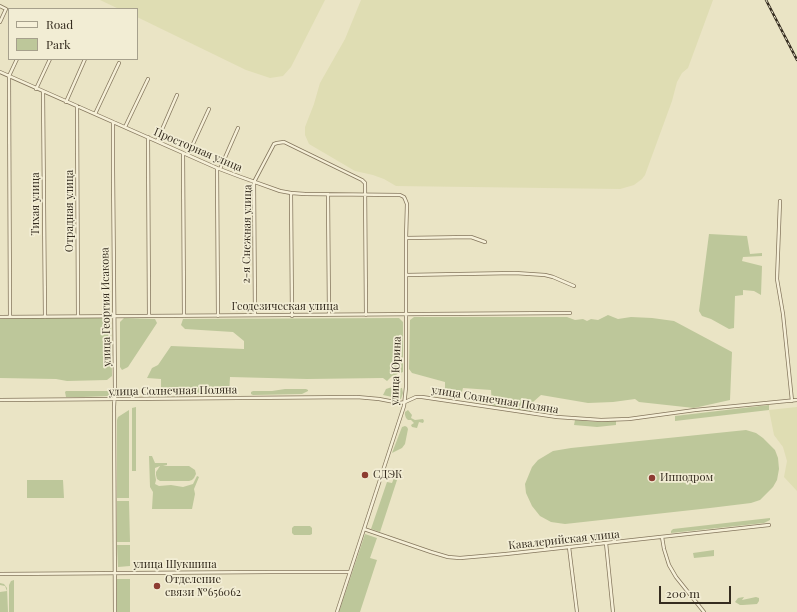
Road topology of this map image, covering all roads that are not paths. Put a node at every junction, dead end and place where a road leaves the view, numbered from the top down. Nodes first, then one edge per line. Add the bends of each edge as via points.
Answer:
1 (0, 6) edge
2 (0, 22) edge
3 (17, 60) edge
4 (50, 60) edge
5 (85, 60) edge
6 (119, 63) dead end
7 (0, 72) edge
8 (9, 76) junction
9 (148, 79) dead end
10 (36, 89) junction
11 (43, 92) junction
12 (177, 95) dead end
13 (66, 102) junction
14 (77, 106) junction
15 (209, 109) dead end
16 (95, 114) junction
17 (113, 122) junction
18 (125, 128) junction
19 (238, 128) dead end
20 (148, 138) junction
21 (157, 141) junction
22 (183, 153) junction
23 (188, 155) junction
24 (218, 168) junction
25 (254, 182) junction
26 (291, 193) junction
27 (328, 194) junction
28 (365, 195) junction
29 (400, 195) joint
30 (780, 201) dead end
31 (406, 238) junction
32 (484, 242) dead end
33 (406, 275) junction
34 (574, 286) dead end
35 (570, 313) dead end
36 (329, 315) junction
37 (366, 315) junction
38 (405, 315) junction
39 (78, 316) junction
40 (114, 316) junction
41 (149, 316) junction
42 (184, 316) junction
43 (218, 316) junction
44 (255, 316) junction
45 (292, 316) junction
46 (0, 317) edge
47 (10, 317) junction
48 (45, 317) junction
49 (114, 399) junction
50 (0, 400) edge
51 (797, 400) edge
52 (792, 401) junction
53 (405, 402) junction
54 (770, 525) dead end
55 (364, 529) junction
56 (662, 537) junction
57 (606, 543) junction
58 (570, 547) junction
59 (350, 572) junction
60 (115, 573) junction
61 (0, 574) edge
62 (116, 612) edge
63 (337, 612) edge
64 (577, 612) edge
65 (613, 612) edge
66 (704, 612) edge

1 - 2 street via 6,8
3 - 8 street
4 - 10 street
5 - 13 street
6 - 16 street
7 - 8 street, Просторная улица
8 - 10 street, Просторная улица
8 - 47 street
9 - 18 street
10 - 11 street, Просторная улица
11 - 13 street, Просторная улица
11 - 48 street, Тихая улица
12 - 21 street
13 - 14 street, Просторная улица
14 - 16 street, Просторная улица
14 - 39 street, Отрадная улица
15 - 23 street
16 - 17 street, Просторная улица
17 - 18 street, Просторная улица
17 - 40 street, улица Георгия Исакова
18 - 20 street, Просторная улица
19 - 24 street
20 - 21 street, Просторная улица
20 - 41 street
21 - 22 street, Просторная улица
22 - 23 street, Просторная улица
22 - 42 street
23 - 24 street, Просторная улица
24 - 25 street, Просторная улица
24 - 43 street
25 - 26 street, Просторная улица
25 - 28 street, 2-я Снежная улица via 274,144 284,142 362,180 365,183
25 - 44 street, 2-я Снежная улица
26 - 27 street, Просторная улица
26 - 45 street
27 - 28 street, Просторная улица
27 - 36 street
28 - 29 street, Просторная улица
28 - 37 street
29 - 31 street, улица Юрина via 407,204
30 - 52 street via 777,279
31 - 32 street via 471,237
31 - 33 street, улица Юрина
33 - 34 street via 515,273 545,275
33 - 38 street, улица Юрина
35 - 38 street, Геодезическая улица
36 - 37 street, Геодезическая улица
36 - 45 street, Геодезическая улица
37 - 38 street, Геодезическая улица
38 - 53 street, улица Юрина
39 - 40 street, Геодезическая улица
39 - 48 street, Геодезическая улица
40 - 41 street, Геодезическая улица
40 - 49 street, улица Георгия Исакова
41 - 42 street, Геодезическая улица
42 - 43 street, Геодезическая улица
43 - 44 street, Геодезическая улица
44 - 45 street, Геодезическая улица
46 - 47 street, Геодезическая улица
47 - 48 street, Геодезическая улица
49 - 50 street, улица Солнечная Поляна
49 - 53 street, улица Солнечная Поляна via 357,397
49 - 60 street, улица Георгия Исакова
51 - 52 street, улица Солнечная Поляна
52 - 53 street, улица Солнечная Поляна via 601,420 557,417 422,397
53 - 55 street, улица Юрина
54 - 56 street, Кавалерийская улица
55 - 58 street, Кавалерийская улица via 431,552 460,558
55 - 59 street, улица Юрина
56 - 57 street, Кавалерийская улица
56 - 66 street via 664,550 676,577
57 - 58 street, Кавалерийская улица
57 - 65 street
58 - 64 street
59 - 60 street, улица Шукшина
59 - 63 street, улица Юрина
60 - 61 street, улица Шукшина
60 - 62 street, улица Георгия Исакова

